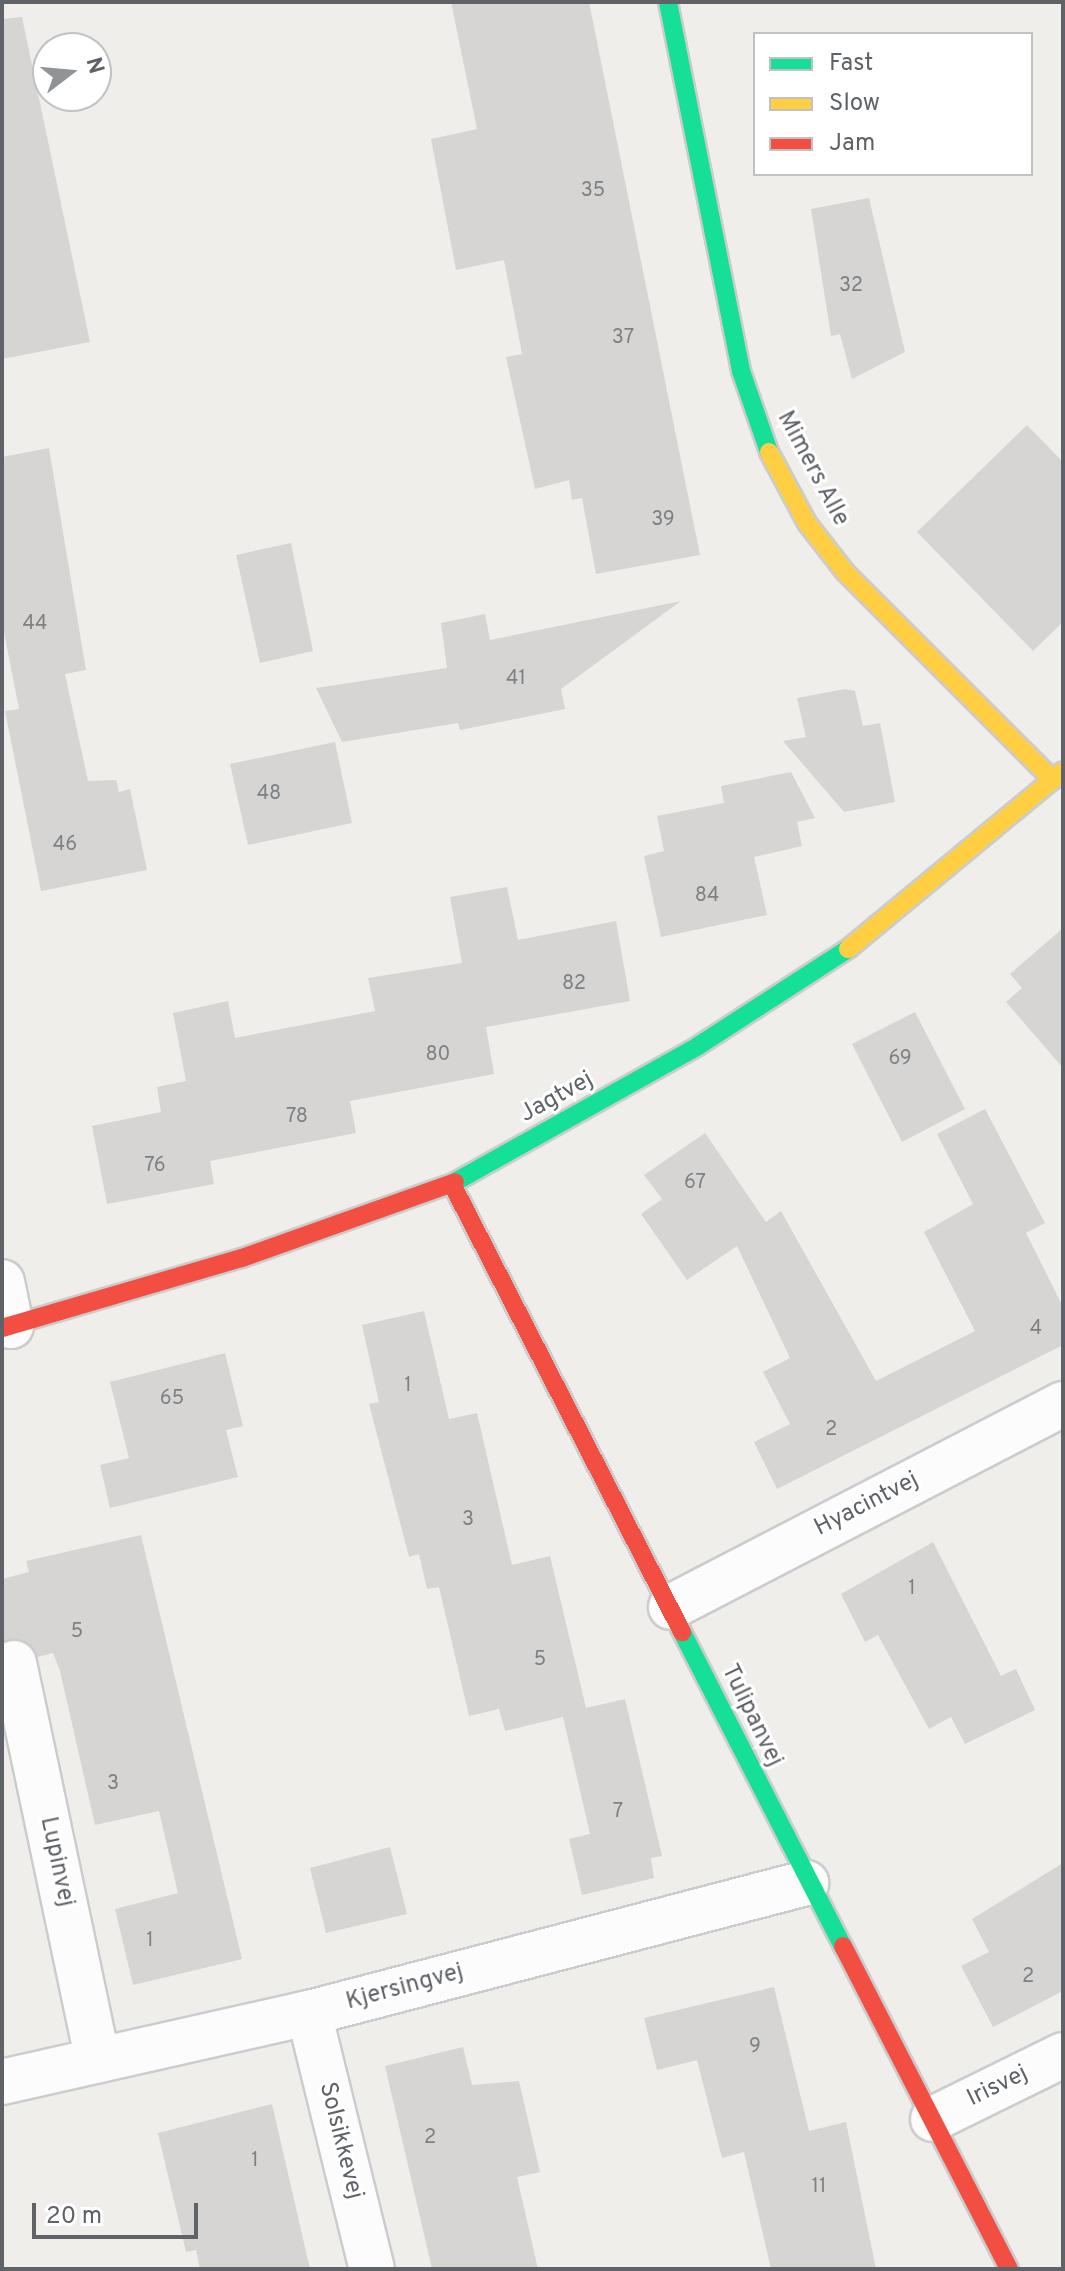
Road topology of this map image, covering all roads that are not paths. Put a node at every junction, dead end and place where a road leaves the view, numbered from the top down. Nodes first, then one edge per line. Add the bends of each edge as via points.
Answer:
1 (668, 2) edge
2 (1058, 775) edge
3 (452, 1184) junction
4 (2, 1282) edge
5 (6, 1327) edge
6 (1063, 1404) edge
7 (671, 1607) junction
8 (14, 1663) dead end
9 (806, 1883) junction
10 (309, 2013) junction
11 (1063, 2055) edge
12 (98, 2060) junction
13 (2, 2082) edge
14 (933, 2119) junction
15 (372, 2269) edge
16 (1009, 2269) edge

1 - 2 street, Mimers Alle via 741,371 764,442 807,523 845,572
2 - 3 street, Jagtvej via 841,954 698,1046
3 - 5 street, Jagtvej via 242,1258
3 - 7 street, Tulipanvej
4 - 5 street
6 - 7 street, Hyacintvej
7 - 9 street, Tulipanvej
8 - 12 street, Lupinvej
9 - 10 street, Kjersingvej
9 - 14 street, Tulipanvej
10 - 12 street, Kjersingvej
10 - 15 street, Solsikkevej
11 - 14 street, Irisvej
12 - 13 street, Kjersingvej
14 - 16 street, Tulipanvej

